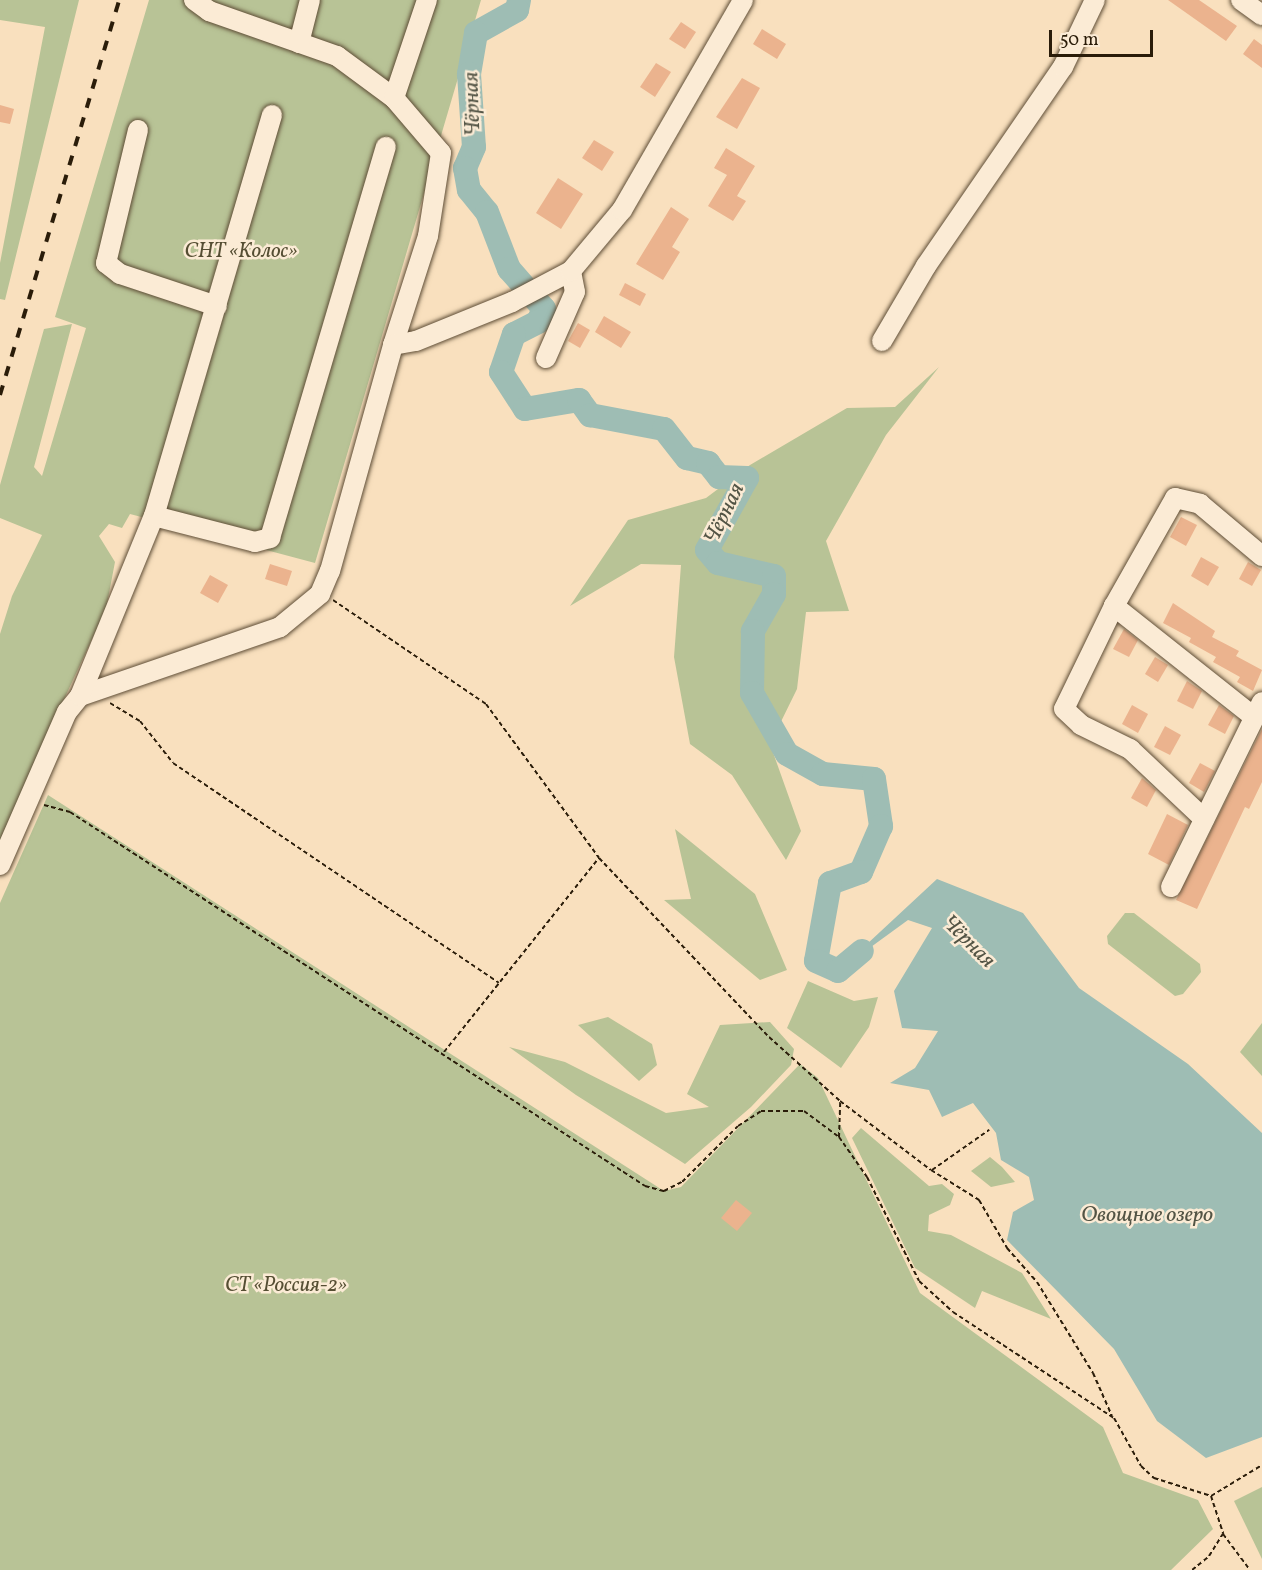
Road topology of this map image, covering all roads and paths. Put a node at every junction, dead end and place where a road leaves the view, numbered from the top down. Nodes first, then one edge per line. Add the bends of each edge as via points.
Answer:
1 (194, 0) edge
2 (310, 0) edge
3 (427, 0) edge
4 (743, 0) edge
5 (1095, 0) edge
6 (1241, 0) edge
7 (1262, 15) edge
8 (299, 43) junction
9 (394, 98) junction
10 (272, 115) dead end
11 (138, 130) dead end
12 (386, 147) dead end
13 (571, 271) junction
14 (217, 306) junction
15 (882, 341) dead end
16 (393, 345) junction
17 (546, 358) dead end
18 (154, 516) junction
19 (1262, 556) edge
20 (320, 594) junction
21 (1114, 606) junction
22 (86, 694) junction
23 (1258, 710) edge
24 (30, 801) junction
25 (1204, 819) junction
26 (599, 858) junction
27 (0, 865) edge
28 (1171, 887) dead end
29 (499, 983) junction
30 (444, 1052) junction
31 (840, 1101) junction
32 (989, 1130) dead end
33 (839, 1137) junction
34 (931, 1170) junction
35 (1114, 1418) junction
36 (1262, 1465) edge
37 (1211, 1496) junction
38 (1223, 1534) junction
39 (1192, 1570) edge
40 (1250, 1570) edge

1 - 8 street via 209,11
2 - 8 street
3 - 9 street
4 - 13 street via 621,210
5 - 15 street via 1063,68 926,266
6 - 7 street
8 - 9 street via 337,56
9 - 16 street via 441,153 428,236
10 - 14 street
11 - 14 street via 106,263 120,274
12 - 18 street via 270,538 255,542
13 - 16 street via 512,302 416,341
13 - 17 street via 575,292
14 - 18 street
16 - 20 street via 330,572
18 - 22 street
19 - 21 street via 1200,504 1175,498
20 - 22 street via 280,627
20 - 26 path via 396,640 424,664 486,704
21 - 23 street
21 - 25 street via 1064,709 1081,725 1130,748
22 - 24 street via 67,711
22 - 29 path via 140,721 173,763
23 - 25 street
24 - 27 street
24 - 30 path via 70,812
25 - 28 street
26 - 29 path
26 - 31 path via 769,1037
29 - 30 path
30 - 33 path via 645,1186 664,1191 682,1182 738,1126 761,1111 804,1111
31 - 33 path
31 - 34 path
32 - 34 path
33 - 35 path via 867,1177 919,1281 953,1312
34 - 35 path via 979,1200 1007,1248 1037,1281 1093,1373
35 - 37 path via 1141,1466 1154,1478
36 - 37 path
37 - 38 path
38 - 39 path via 1209,1556
38 - 40 path

